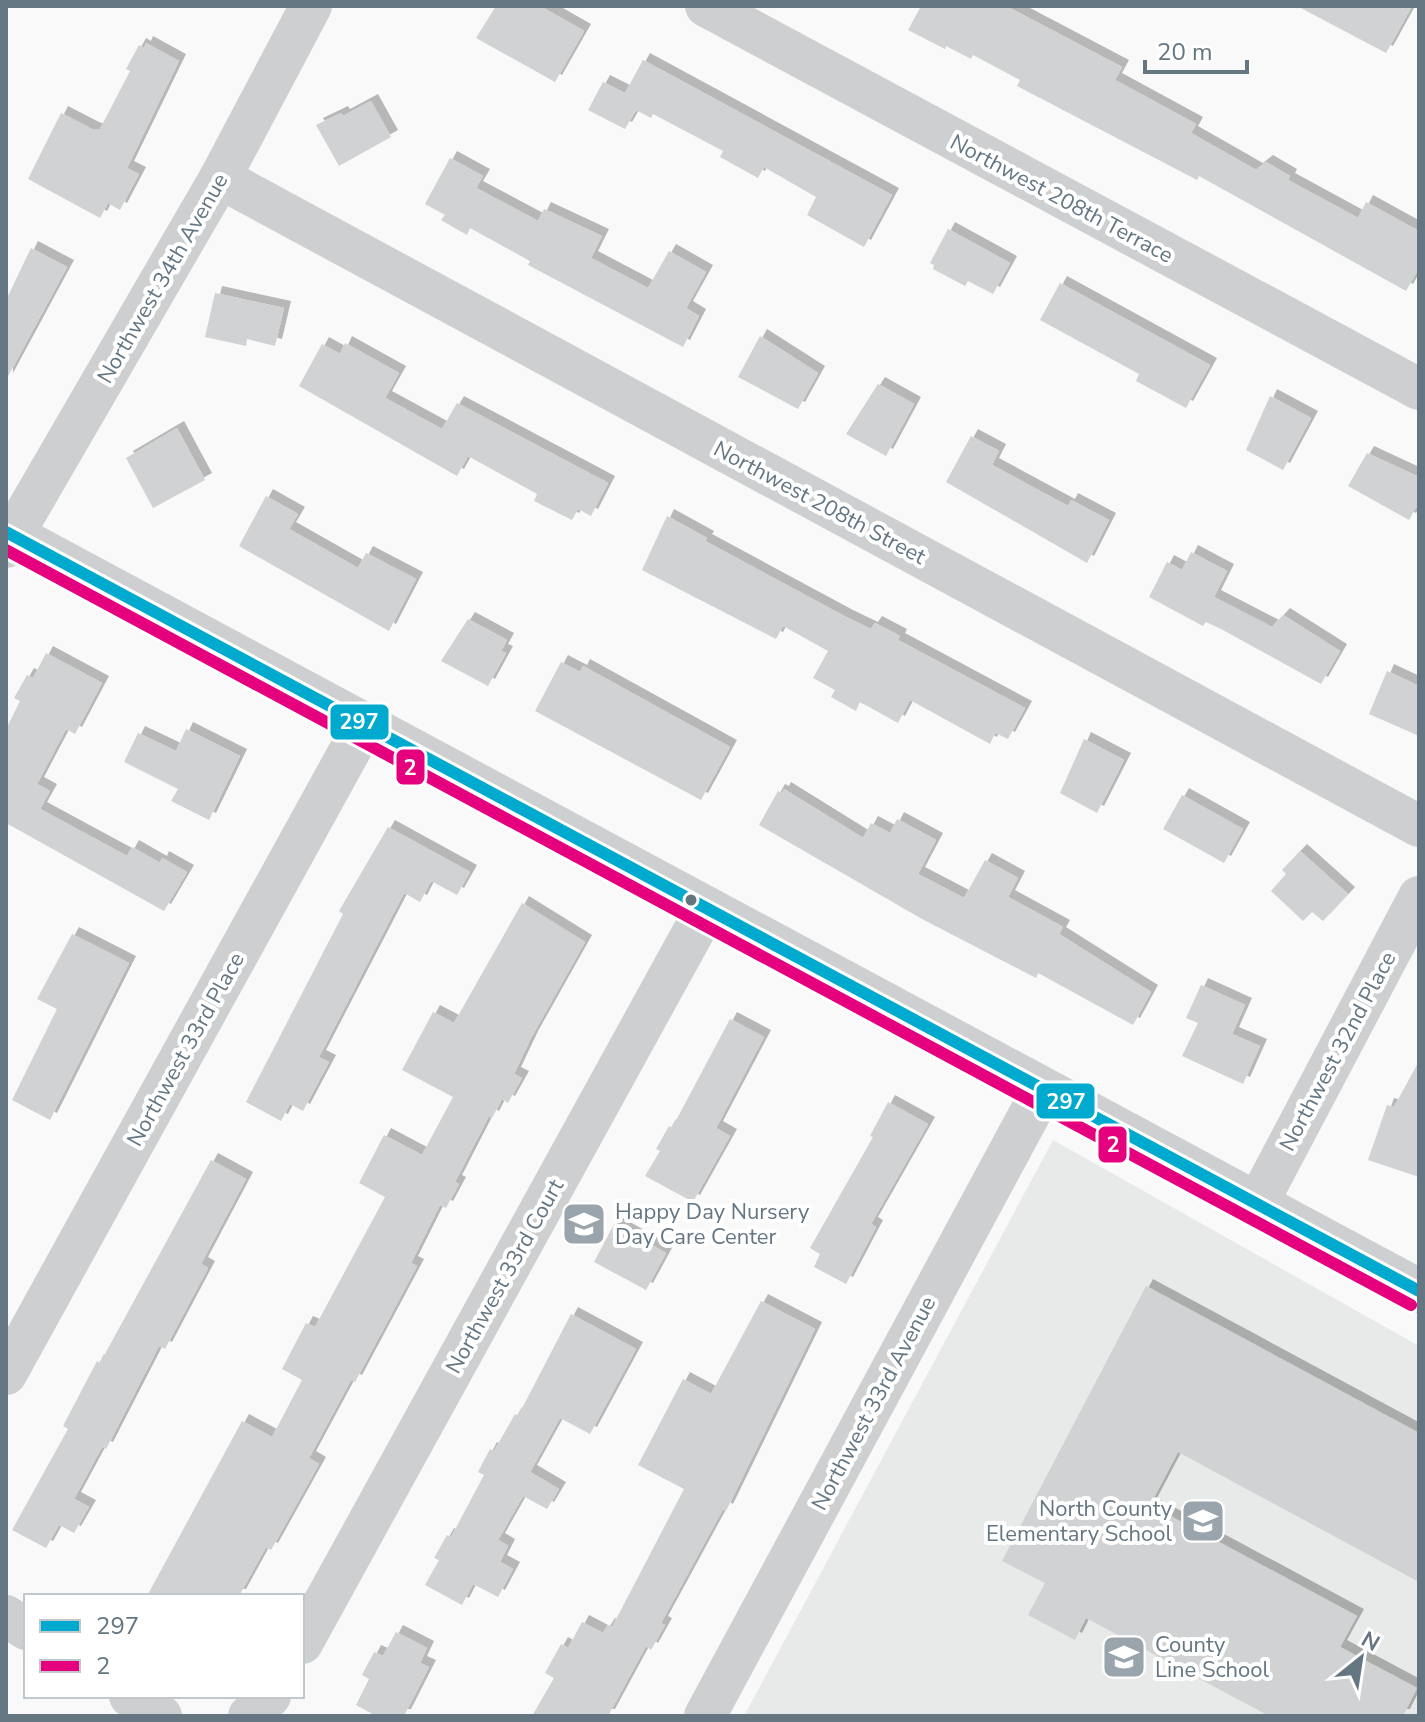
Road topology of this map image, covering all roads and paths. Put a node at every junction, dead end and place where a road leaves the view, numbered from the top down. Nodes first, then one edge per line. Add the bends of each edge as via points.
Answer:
1 (311, 6) edge
2 (706, 6) edge
3 (220, 178) junction
4 (1419, 389) edge
5 (8, 538) edge
6 (364, 725) junction
7 (1419, 826) edge
8 (1419, 897) edge
9 (706, 909) junction
10 (1042, 1091) junction
11 (1256, 1206) junction
12 (1419, 1291) edge
13 (6, 1374) edge
14 (6, 1616) edge
15 (24, 1628) edge
16 (304, 1639) edge
17 (133, 1698) edge
18 (268, 1698) edge
19 (161, 1716) edge
20 (249, 1716) edge
21 (705, 1716) edge

1 - 3 street, Northwest 34th Avenue
2 - 4 street, Northwest 208th Terrace
3 - 5 street, Northwest 34th Avenue
3 - 7 street, Northwest 208th Street
5 - 6 street
6 - 9 street
6 - 13 street, Northwest 33rd Place
8 - 11 street, Northwest 32nd Place
9 - 10 street
9 - 16 street, Northwest 33rd Court
10 - 11 street
10 - 21 street, Northwest 33rd Avenue
11 - 12 street
14 - 15 street
17 - 19 street
18 - 20 street

